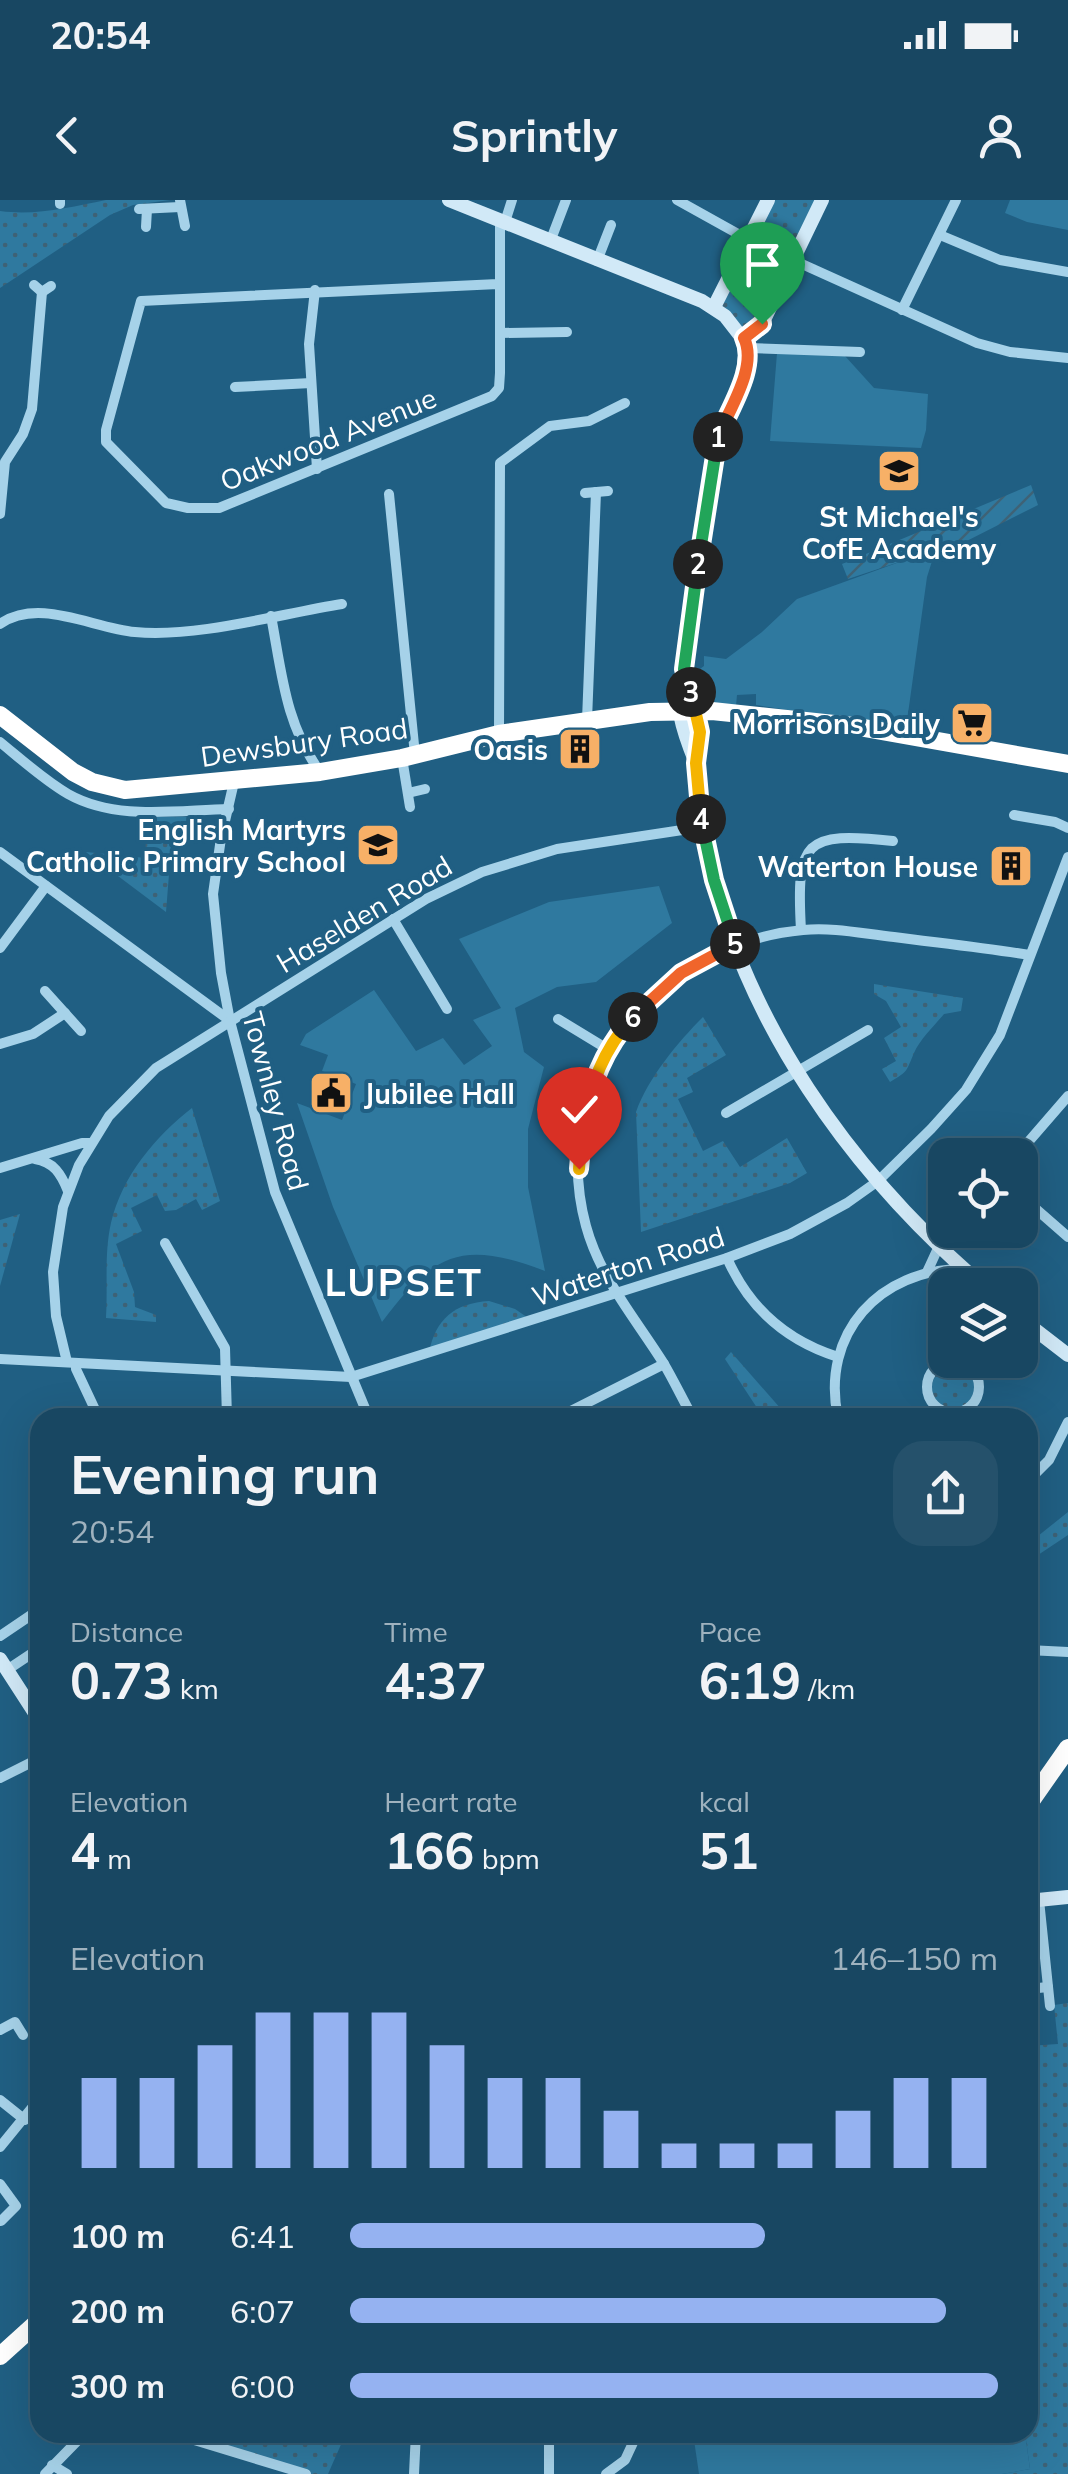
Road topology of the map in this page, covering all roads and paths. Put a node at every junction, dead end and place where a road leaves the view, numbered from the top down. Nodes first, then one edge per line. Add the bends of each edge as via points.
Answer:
1 (449, 200) edge
2 (512, 200) edge
3 (566, 200) edge
4 (677, 200) edge
5 (768, 200) edge
6 (822, 200) edge
7 (956, 200) edge
8 (180, 204) edge
9 (502, 222) junction
10 (611, 225) dead end
11 (184, 226) dead end
12 (146, 227) dead end
13 (940, 235) junction
14 (749, 240) junction
15 (550, 242) junction
16 (794, 260) junction
17 (598, 261) junction
18 (1068, 272) edge
19 (498, 284) junction
20 (42, 288) dead end
21 (315, 290) junction
22 (714, 307) junction
23 (902, 310) junction
24 (567, 332) dead end
25 (500, 333) junction
26 (746, 343) junction
27 (860, 352) dead end
28 (1068, 358) edge
29 (312, 383) junction
30 (235, 386) dead end
31 (626, 403) dead end
32 (317, 469) junction
33 (596, 492) dead end
34 (389, 494) dead end
35 (0, 514) edge
36 (342, 604) dead end
37 (271, 616) junction
38 (0, 624) edge
39 (0, 715) edge
40 (689, 716) junction
41 (587, 720) junction
42 (500, 734) junction
43 (0, 742) edge
44 (1063, 755) edge
45 (408, 756) junction
46 (320, 772) junction
47 (234, 782) junction
48 (425, 790) dead end
49 (408, 792) junction
50 (410, 807) dead end
51 (229, 808) junction
52 (1014, 815) dead end
53 (702, 827) junction
54 (1068, 828) edge
55 (893, 842) dead end
56 (0, 852) edge
57 (1068, 858) edge
58 (46, 886) junction
59 (393, 919) junction
60 (801, 930) junction
61 (736, 946) junction
62 (0, 948) edge
63 (1030, 955) junction
64 (45, 991) dead end
65 (447, 1009) dead end
66 (65, 1013) junction
67 (558, 1019) dead end
68 (230, 1021) junction
69 (868, 1030) dead end
70 (81, 1031) dead end
71 (0, 1044) edge
72 (609, 1050) junction
73 (797, 1072) junction
74 (1068, 1096) edge
75 (726, 1113) dead end
76 (1031, 1138) edge
77 (90, 1143) junction
78 (30, 1158) junction
79 (0, 1168) edge
80 (878, 1181) junction
81 (68, 1191) junction
82 (1038, 1211) edge
83 (928, 1234) edge
84 (1068, 1237) edge
85 (165, 1243) dead end
86 (938, 1248) edge
87 (941, 1248) edge
88 (726, 1258) junction
89 (962, 1268) edge
90 (927, 1272) joint
91 (617, 1294) junction
92 (1038, 1332) edge
93 (1068, 1355) edge
94 (838, 1357) junction
95 (0, 1358) edge
96 (71, 1362) junction
97 (664, 1364) junction
98 (974, 1364) edge
99 (228, 1372) junction
100 (351, 1378) junction
101 (94, 1408) edge
102 (227, 1408) edge
103 (364, 1408) edge
104 (577, 1408) edge
105 (688, 1408) edge
106 (836, 1408) edge
107 (940, 1408) edge
108 (968, 1408) edge
109 (1068, 1422) edge
110 (1038, 1471) edge
111 (30, 1616) edge
112 (0, 1636) edge
113 (1038, 1650) edge
114 (30, 1652) edge
115 (1068, 1652) edge
116 (4, 1664) edge
117 (30, 1706) edge
118 (1068, 1748) edge
119 (30, 1763) edge
120 (0, 1778) edge
121 (1038, 1792) edge
122 (1068, 1897) edge
123 (1038, 1900) edge
124 (1038, 1929) edge
125 (1048, 1987) junction
126 (1038, 1988) edge
127 (1050, 2006) dead end
128 (0, 2030) edge
129 (23, 2035) dead end
130 (0, 2100) edge
131 (30, 2112) edge
132 (24, 2120) junction
133 (0, 2147) edge
134 (0, 2184) edge
135 (0, 2222) edge
136 (30, 2329) edge
137 (0, 2356) edge
138 (75, 2443) edge
139 (204, 2443) edge
140 (415, 2443) edge
141 (549, 2443) edge
142 (633, 2443) edge
143 (48, 2469) edge
144 (68, 2474) edge
145 (304, 2474) edge
146 (414, 2474) edge
147 (550, 2474) edge
148 (606, 2474) edge

1 - 9 street
2 - 9 street, Oakwood Avenue
3 - 15 street
4 - 14 street
5 - 14 street
6 - 16 street
7 - 13 street
8 - 11 street
8 - 12 street via 143,209
9 - 15 street
9 - 19 street, Oakwood Avenue
10 - 17 street
13 - 18 street via 1000,260
13 - 23 street
14 - 22 street
15 - 17 street
16 - 23 street
16 - 26 street
17 - 22 street
19 - 21 street
19 - 25 street, Oakwood Avenue
20 - 35 street via 32,409 5,462
21 - 29 street
21 - 32 street, Oakwood Avenue via 141,301 105,438 160,500 178,508 219,508
22 - 26 street
23 - 28 street via 978,344
24 - 25 street
25 - 32 street, Oakwood Avenue via 497,393
26 - 27 street
26 - 40 street via 743,380 716,441 678,683
29 - 30 street
29 - 32 street
31 - 42 street via 589,420 550,426 500,463
33 - 41 street
34 - 45 street
36 - 37 street
37 - 38 street via 158,633 35,612
37 - 46 street via 290,716
39 - 47 highway, Dewsbury Road via 73,772 108,787
40 - 41 highway, Dewsbury Road via 650,712
40 - 44 highway, Dewsbury Road via 853,726 1018,757
40 - 53 street
41 - 42 highway, Dewsbury Road
42 - 45 highway, Dewsbury Road
43 - 51 street, Dewsbury Road via 57,788 100,807
45 - 46 highway, Dewsbury Road
45 - 49 street
46 - 47 highway, Dewsbury Road
47 - 51 street, Townley Road
48 - 49 street
49 - 50 street
51 - 68 street, Townley Road via 213,894
52 - 54 street
53 - 59 street, Haselden Road via 532,855 482,872
53 - 61 street
55 - 60 street via 841,836 815,846 801,866
56 - 58 street
57 - 63 street, Waterton Road
58 - 62 street
58 - 68 street
59 - 65 street
59 - 68 street, Haselden Road
60 - 61 street
60 - 63 street
61 - 72 street via 656,993
61 - 73 street
63 - 80 street, Waterton Road via 1000,1035 966,1090
64 - 66 street
66 - 70 street
66 - 71 street
67 - 72 street
68 - 77 street, Haselden Road via 144,1079
68 - 100 street, Townley Road via 275,1192
69 - 73 street
72 - 91 street via 589,1094 579,1169 586,1226
73 - 75 street
73 - 80 street
74 - 76 street
77 - 78 street
77 - 81 street, Haselden Road
78 - 79 street
78 - 81 street via 55,1168
80 - 83 street
80 - 88 street, Waterton Road via 817,1221
81 - 96 street, Haselden Road via 53,1272 56,1316
82 - 84 street
85 - 99 street via 225,1348
86 - 90 street
87 - 89 street
88 - 91 street, Waterton Road
88 - 94 street via 771,1321
90 - 94 street via 871,1302
91 - 97 street
91 - 100 street, Waterton Road
92 - 93 street
94 - 106 street
95 - 96 street, Waterton Road
96 - 99 street, Waterton Road
96 - 101 street, Haselden Road
97 - 104 street
97 - 105 street
98 - 107 street via 951,1361 932,1372 927,1382 932,1403
98 - 108 street via 980,1388
99 - 100 street, Waterton Road
99 - 102 street
100 - 103 street, Townley Road
109 - 110 street
111 - 112 street
113 - 115 street
114 - 116 street
116 - 117 street
118 - 121 highway
119 - 120 street
122 - 123 street
124 - 125 street
125 - 126 street
125 - 127 street
128 - 129 street via 15,2022
130 - 132 street
131 - 132 street
132 - 133 street
134 - 135 street via 16,2206
136 - 137 highway
138 - 143 street
139 - 145 street
140 - 146 street
141 - 147 street
142 - 148 street via 625,2460
143 - 144 street

